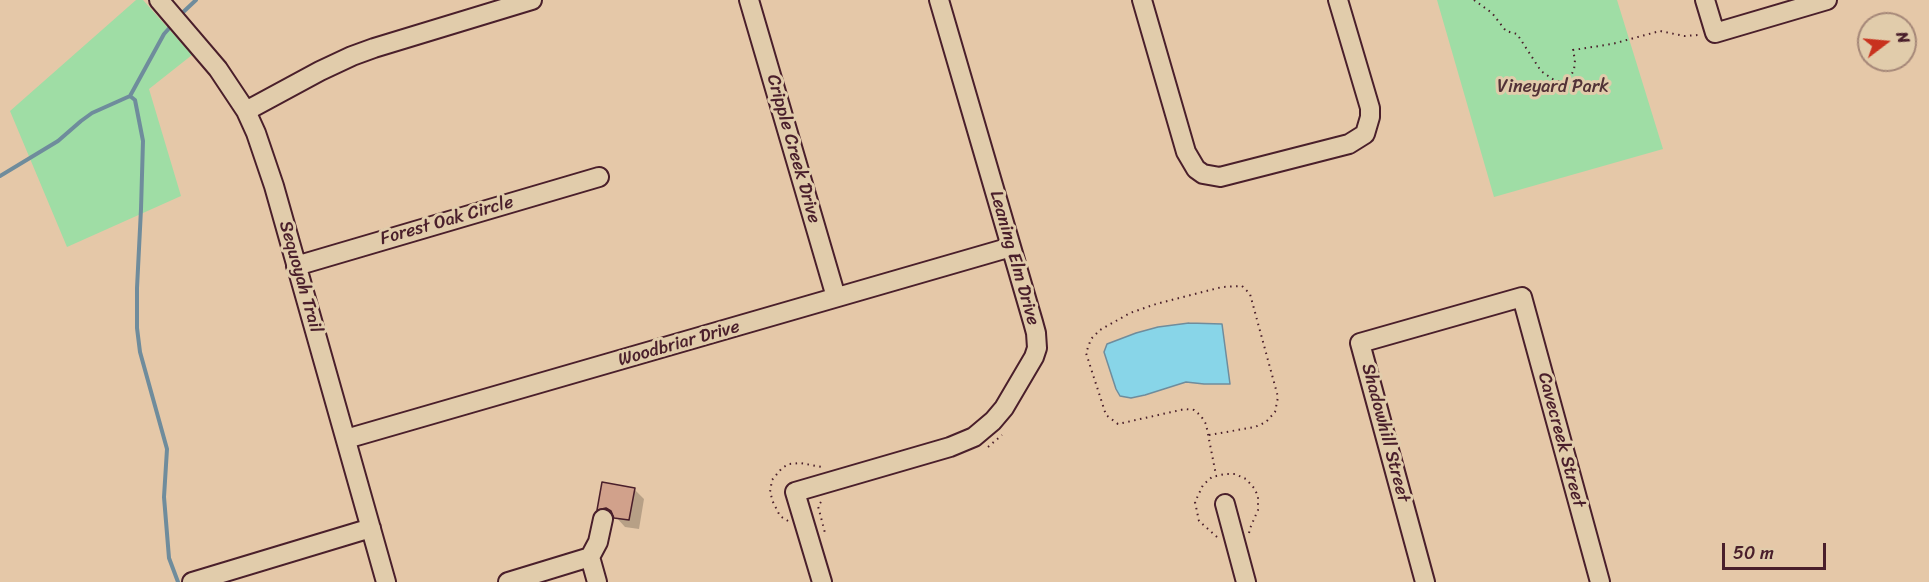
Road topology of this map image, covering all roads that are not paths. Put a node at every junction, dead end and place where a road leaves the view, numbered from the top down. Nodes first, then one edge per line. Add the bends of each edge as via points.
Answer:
1 (159, 0) edge
2 (532, 0) edge
3 (749, 0) edge
4 (939, 0) edge
5 (1142, 0) edge
6 (1338, 0) edge
7 (1705, 0) edge
8 (1827, 0) edge
9 (246, 111) junction
10 (599, 177) dead end
11 (1011, 247) junction
12 (296, 266) junction
13 (836, 297) junction
14 (1522, 297) joint
15 (346, 439) junction
16 (1225, 504) dead end
17 (603, 519) dead end
18 (371, 528) junction
19 (590, 558) junction
20 (192, 582) edge
21 (386, 582) edge
22 (508, 582) edge
23 (597, 582) edge
24 (822, 582) edge
25 (1246, 582) edge
26 (1425, 582) edge
27 (1600, 582) edge

1 - 9 street, Sequoyah Trail via 218,69
2 - 9 street via 359,53
3 - 13 street, Cripple Creek Drive
4 - 11 street, Leaning Elm Drive
5 - 6 street via 1184,146 1196,169 1211,177 1349,144 1365,134 1370,108
7 - 8 street via 1715,33
9 - 12 street, Sequoyah Trail via 262,148
10 - 12 street, Forest Oak Circle
11 - 13 street, Woodbriar Drive
11 - 24 street, Leaning Elm Drive via 1036,333 1034,357 1004,408 974,436 795,492
12 - 15 street, Sequoyah Trail
13 - 15 street, Woodbriar Drive
14 - 26 street, Shadowhill Street via 1360,343
14 - 27 street, Cavecreek Street
15 - 18 street, Sequoyah Trail
16 - 25 street
17 - 19 street
18 - 20 street
18 - 21 street, Sequoyah Trail
19 - 22 street
19 - 23 street

